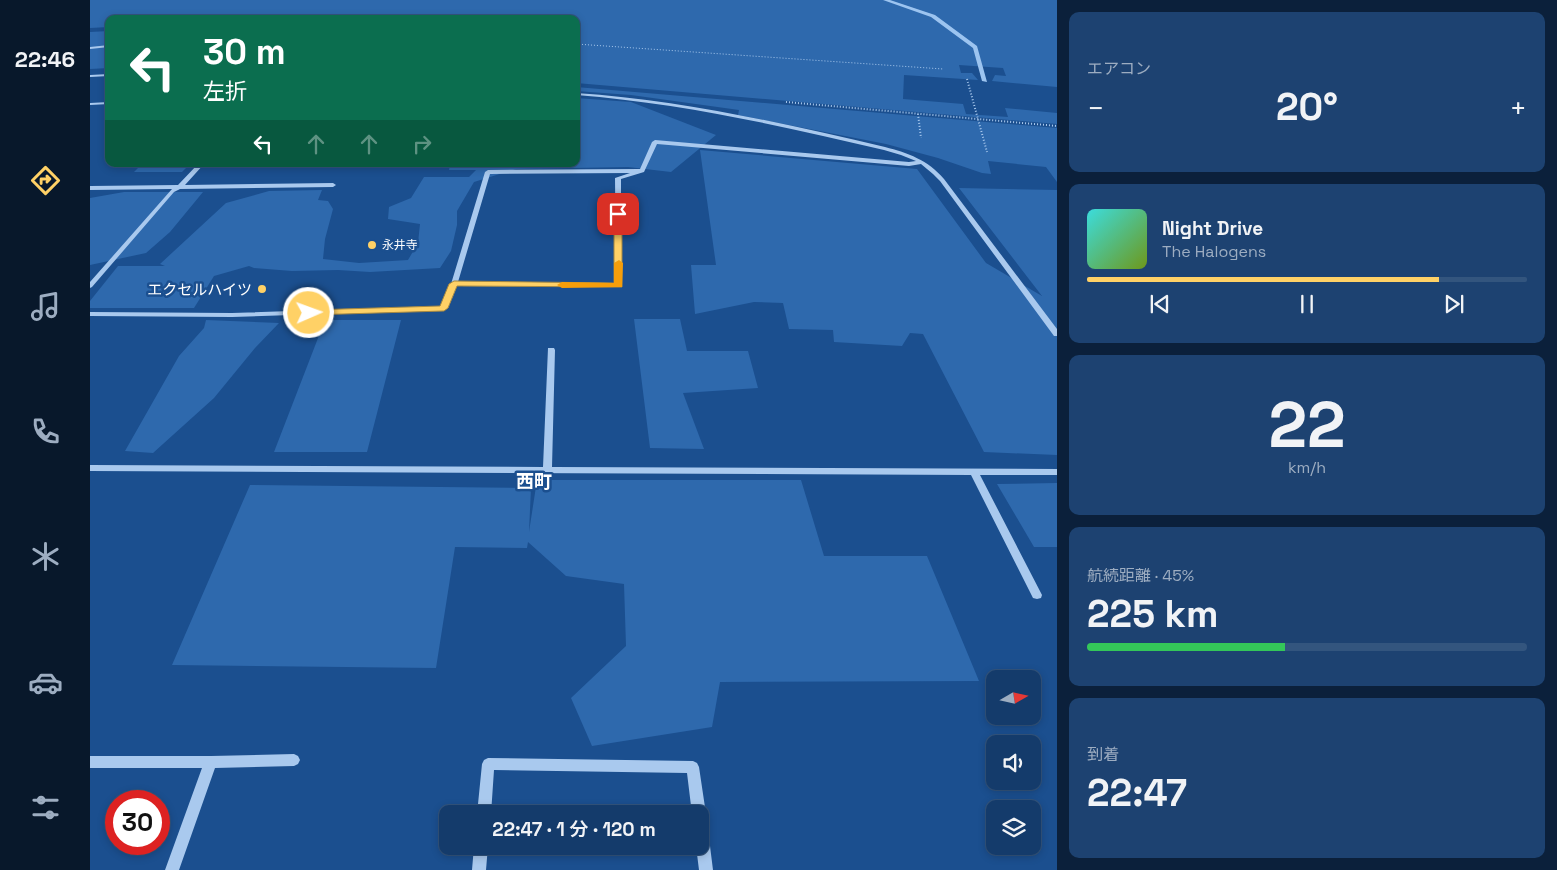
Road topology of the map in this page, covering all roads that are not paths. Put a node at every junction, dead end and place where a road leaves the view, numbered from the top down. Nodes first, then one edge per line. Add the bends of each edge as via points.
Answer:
1 (105, 46) edge
2 (90, 48) edge
3 (105, 75) edge
4 (90, 76) edge
5 (580, 94) edge
6 (105, 103) edge
7 (90, 104) edge
8 (922, 162) junction
9 (198, 167) edge
10 (642, 171) junction
11 (334, 185) dead end
12 (182, 186) junction
13 (90, 188) edge
14 (454, 284) junction
15 (90, 286) edge
16 (90, 314) edge
17 (1057, 334) edge
18 (551, 350) dead end
19 (90, 468) edge
20 (547, 470) junction
21 (974, 472) junction
22 (1057, 472) edge
23 (1037, 595) dead end
24 (294, 760) dead end
25 (90, 762) edge
26 (211, 762) junction
27 (485, 805) edge
28 (698, 805) edge
29 (480, 855) edge
30 (704, 855) edge
31 (172, 870) edge
32 (479, 870) edge
33 (706, 870) edge

1 - 2 street
3 - 4 street
5 - 8 street via 683,107 875,146
6 - 7 street
8 - 10 street via 909,164 655,142
8 - 17 street via 934,171
9 - 12 street
10 - 14 street via 488,172
10 - 14 street via 618,178 619,286
11 - 12 street
12 - 13 street
12 - 15 street via 172,192
14 - 16 street via 444,308 232,315
18 - 20 street
19 - 20 street
20 - 21 street
21 - 22 street
21 - 23 street
24 - 26 street
25 - 26 street
26 - 31 street
27 - 28 street via 488,764 693,767
29 - 32 street
30 - 33 street

